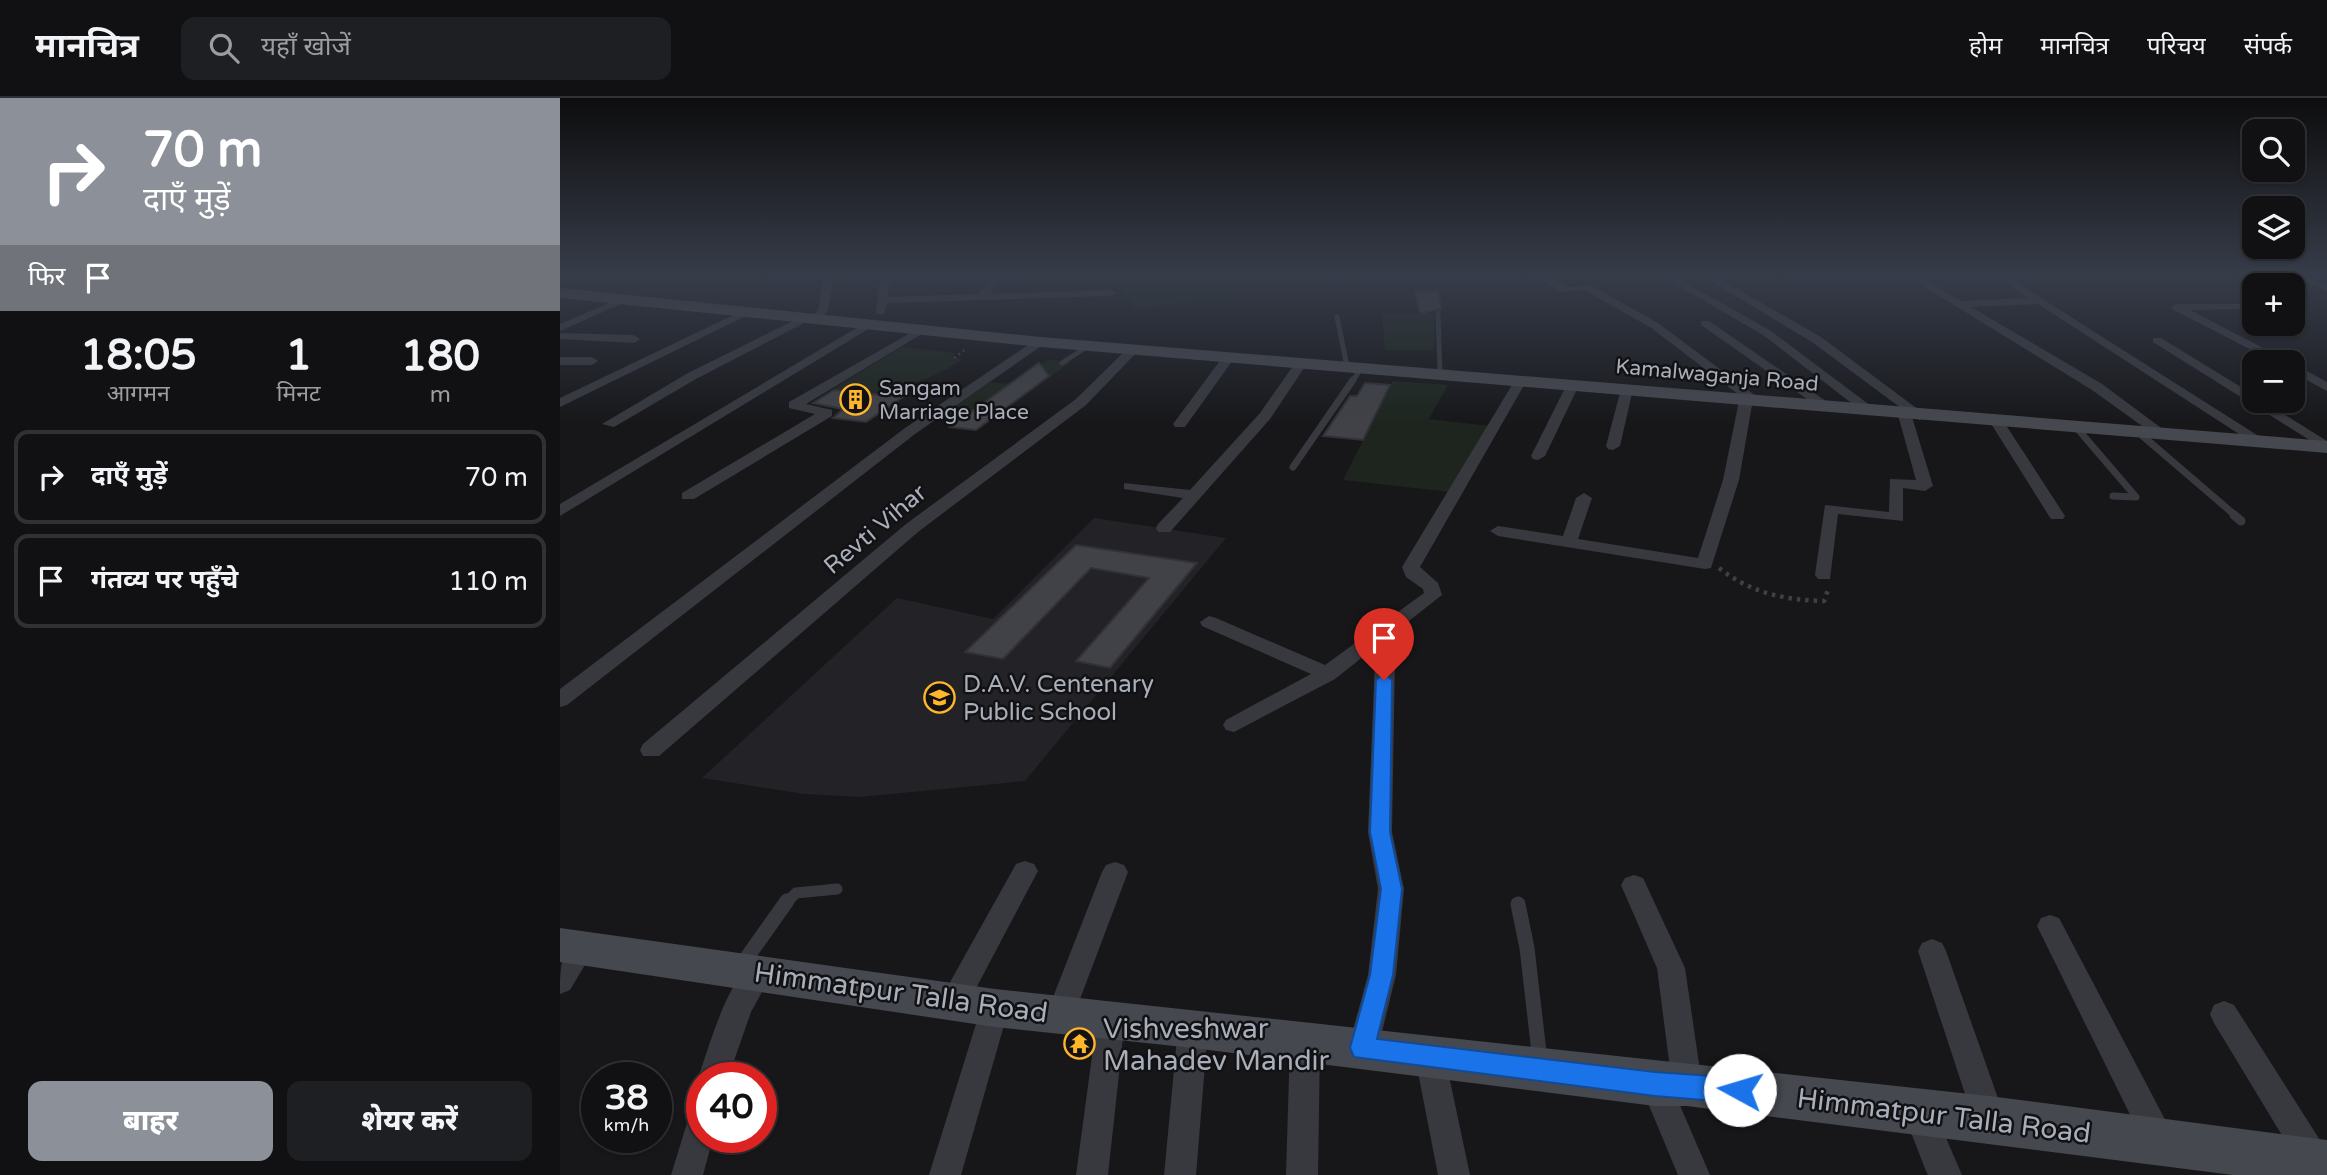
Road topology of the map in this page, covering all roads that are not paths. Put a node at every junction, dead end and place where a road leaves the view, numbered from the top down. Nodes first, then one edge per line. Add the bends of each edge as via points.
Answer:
1 (719, 325) edge
2 (797, 325) edge
3 (866, 325) edge
4 (1340, 325) edge
5 (1438, 325) edge
6 (1654, 325) edge
7 (1708, 325) edge
8 (1753, 325) edge
9 (1795, 325) edge
10 (1997, 325) edge
11 (2080, 325) edge
12 (2212, 325) edge
13 (873, 326) junction
14 (921, 330) junction
15 (560, 336) edge
16 (634, 339) dead end
17 (2157, 340) dead end
18 (1041, 342) junction
19 (1088, 346) junction
20 (1133, 350) junction
21 (2260, 350) edge
22 (1229, 357) junction
23 (560, 360) edge
24 (592, 361) dead end
25 (1302, 362) junction
26 (1062, 363) dead end
27 (1354, 366) junction
28 (1440, 373) junction
29 (2305, 374) edge
30 (1521, 380) junction
31 (1573, 385) junction
32 (2327, 387) edge
33 (560, 388) edge
34 (588, 389) junction
35 (1627, 389) junction
36 (1751, 401) junction
37 (560, 403) edge
38 (1829, 408) junction
39 (1872, 412) junction
40 (1913, 415) junction
41 (1997, 422) junction
42 (609, 424) dead end
43 (1180, 424) dead end
44 (2076, 428) junction
45 (2138, 432) junction
46 (2161, 433) junction
47 (2260, 442) junction
48 (1613, 446) dead end
49 (2327, 447) edge
50 (1538, 456) dead end
51 (1293, 467) dead end
52 (1129, 486) dead end
53 (1196, 495) junction
54 (688, 496) dead end
55 (2113, 496) dead end
56 (1584, 498) dead end
57 (560, 511) edge
58 (2057, 516) dead end
59 (2241, 521) dead end
60 (1164, 528) dead end
61 (1498, 531) dead end
62 (1569, 542) junction
63 (1824, 575) road end
64 (1209, 622) dead end
65 (1378, 649) junction
66 (1328, 674) junction
67 (560, 700) edge
68 (1234, 725) dead end
69 (651, 751) dead end
70 (1025, 872) dead end
71 (1115, 872) dead end
72 (1634, 885) dead end
73 (837, 890) dead end
74 (1518, 904) dead end
75 (2050, 926) dead end
76 (1932, 951) dead end
77 (567, 958) edge
78 (748, 971) junction
79 (974, 1005) junction
80 (2224, 1014) dead end
81 (1060, 1015) junction
82 (1111, 1019) junction
83 (1193, 1028) junction
84 (1305, 1043) junction
85 (1363, 1048) junction
86 (1430, 1057) junction
87 (719, 1062) edge
88 (1541, 1068) junction
89 (1671, 1084) junction
90 (1919, 1111) junction
91 (1989, 1119) junction
92 (2161, 1142) junction
93 (693, 1153) edge
94 (2222, 1161) edge
95 (2322, 1163) edge
96 (687, 1175) edge
97 (945, 1175) edge
98 (1092, 1175) edge
99 (1180, 1175) edge
100 (1302, 1175) edge
101 (1454, 1175) edge
102 (1694, 1175) edge
103 (1947, 1175) edge

1 - 34 street
2 - 42 street via 704,370
3 - 13 main road, Kamalwaganja Road
4 - 27 lane
5 - 28 lane
6 - 36 street
7 - 38 street
8 - 39 street
9 - 40 street via 1853,365
10 - 46 street
11 - 47 street
12 - 21 street
13 - 14 main road, Kamalwaganja Road
13 - 57 street
14 - 18 main road, Kamalwaganja Road
14 - 54 street via 794,405 827,413
15 - 16 street
17 - 49 street
18 - 19 main road, Kamalwaganja Road
18 - 67 street via 910,431
19 - 20 main road, Kamalwaganja Road
19 - 26 lane
20 - 22 main road, Kamalwaganja Road
20 - 69 street, Revti Vihar via 1081,402 912,528
22 - 25 main road, Kamalwaganja Road
22 - 43 street
23 - 24 street
25 - 27 main road, Kamalwaganja Road
25 - 53 street via 1265,416
27 - 28 main road, Kamalwaganja Road
27 - 51 lane
28 - 30 main road, Kamalwaganja Road
29 - 32 street
30 - 31 main road, Kamalwaganja Road
30 - 65 street via 1411,567 1412,573 1432,587 1433,595
31 - 35 main road, Kamalwaganja Road
31 - 50 street
33 - 34 street
34 - 37 street
35 - 36 main road, Kamalwaganja Road
35 - 48 street
36 - 38 main road, Kamalwaganja Road
36 - 62 street via 1705,564
38 - 39 main road, Kamalwaganja Road
39 - 40 main road, Kamalwaganja Road
40 - 41 main road, Kamalwaganja Road
40 - 63 street via 1925,486 1895,482 1896,518 1831,508
41 - 44 main road, Kamalwaganja Road
41 - 58 street
44 - 45 main road, Kamalwaganja Road
44 - 55 lane via 2136,498
45 - 46 main road, Kamalwaganja Road
45 - 59 lane
46 - 47 main road, Kamalwaganja Road
47 - 49 main road, Kamalwaganja Road
52 - 53 street
53 - 60 street
56 - 62 street
61 - 62 street
64 - 66 street
65 - 66 street
65 - 85 street via 1380,832 1391,889 1382,975
66 - 68 street
70 - 79 street
71 - 81 street
72 - 89 street via 1671,968
73 - 78 lane via 796,892 789,898
74 - 88 lane
75 - 92 street
76 - 91 street
77 - 78 main road, Himmatpur Talla Road
78 - 79 main road, Himmatpur Talla Road
78 - 87 street
79 - 81 main road, Himmatpur Talla Road
79 - 97 street
80 - 95 street
81 - 82 main road, Himmatpur Talla Road
82 - 83 main road, Himmatpur Talla Road
82 - 98 street
83 - 84 main road, Himmatpur Talla Road
83 - 99 street
84 - 85 main road, Himmatpur Talla Road
84 - 100 street
85 - 86 main road, Himmatpur Talla Road
86 - 88 main road, Himmatpur Talla Road
86 - 101 street
88 - 89 main road, Himmatpur Talla Road
89 - 90 main road, Himmatpur Talla Road
89 - 102 street
90 - 91 main road, Himmatpur Talla Road
90 - 103 street
91 - 92 main road, Himmatpur Talla Road
92 - 94 main road, Himmatpur Talla Road
93 - 96 street
94 - 95 main road, Himmatpur Talla Road

